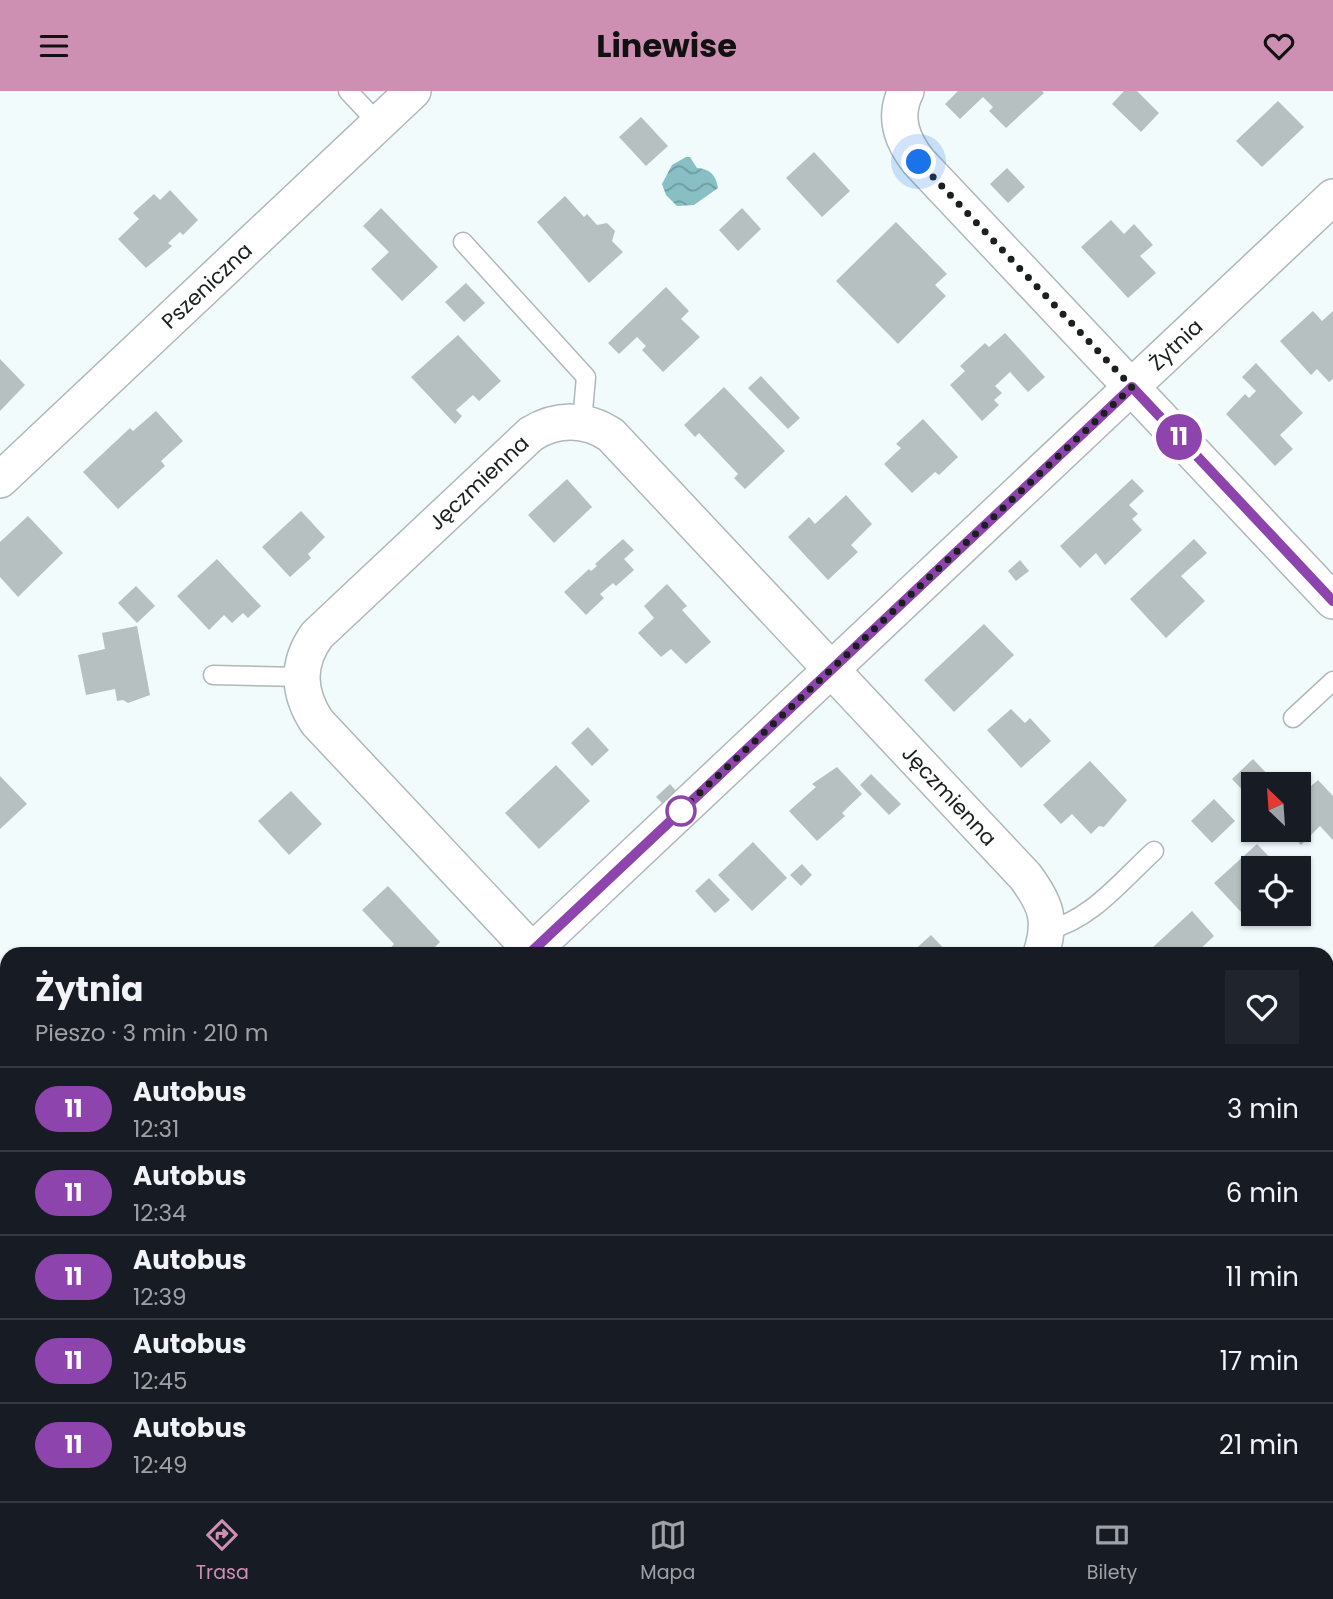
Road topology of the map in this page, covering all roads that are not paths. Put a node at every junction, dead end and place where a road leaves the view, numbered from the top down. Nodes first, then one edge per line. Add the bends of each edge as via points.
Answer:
1 (348, 91) edge
2 (413, 91) edge
3 (906, 91) edge
4 (378, 123) junction
5 (1333, 197) edge
6 (463, 242) dead end
7 (1132, 387) junction
8 (582, 422) junction
9 (0, 480) edge
10 (1333, 601) edge
11 (830, 670) junction
12 (213, 675) dead end
13 (301, 677) junction
14 (1333, 681) edge
15 (1293, 718) dead end
16 (1154, 851) dead end
17 (1044, 942) edge
18 (526, 947) edge
19 (538, 947) edge

1 - 4 lane
2 - 4 street, Pszeniczna
3 - 7 street via 900,119 901,135 909,150
4 - 9 street, Pszeniczna
5 - 7 street, Żytnia
6 - 8 lane via 586,377
7 - 10 street
7 - 11 street, Żytnia
8 - 11 street, Jęczmienna via 611,435
8 - 13 street, Jęczmienna via 555,424 531,434 317,635 307,649
11 - 17 street, Jęczmienna via 1025,876 1046,912
11 - 19 street, Żytnia
12 - 13 lane
13 - 18 street via 302,695 317,722
14 - 15 lane
16 - 17 lane via 1085,915

